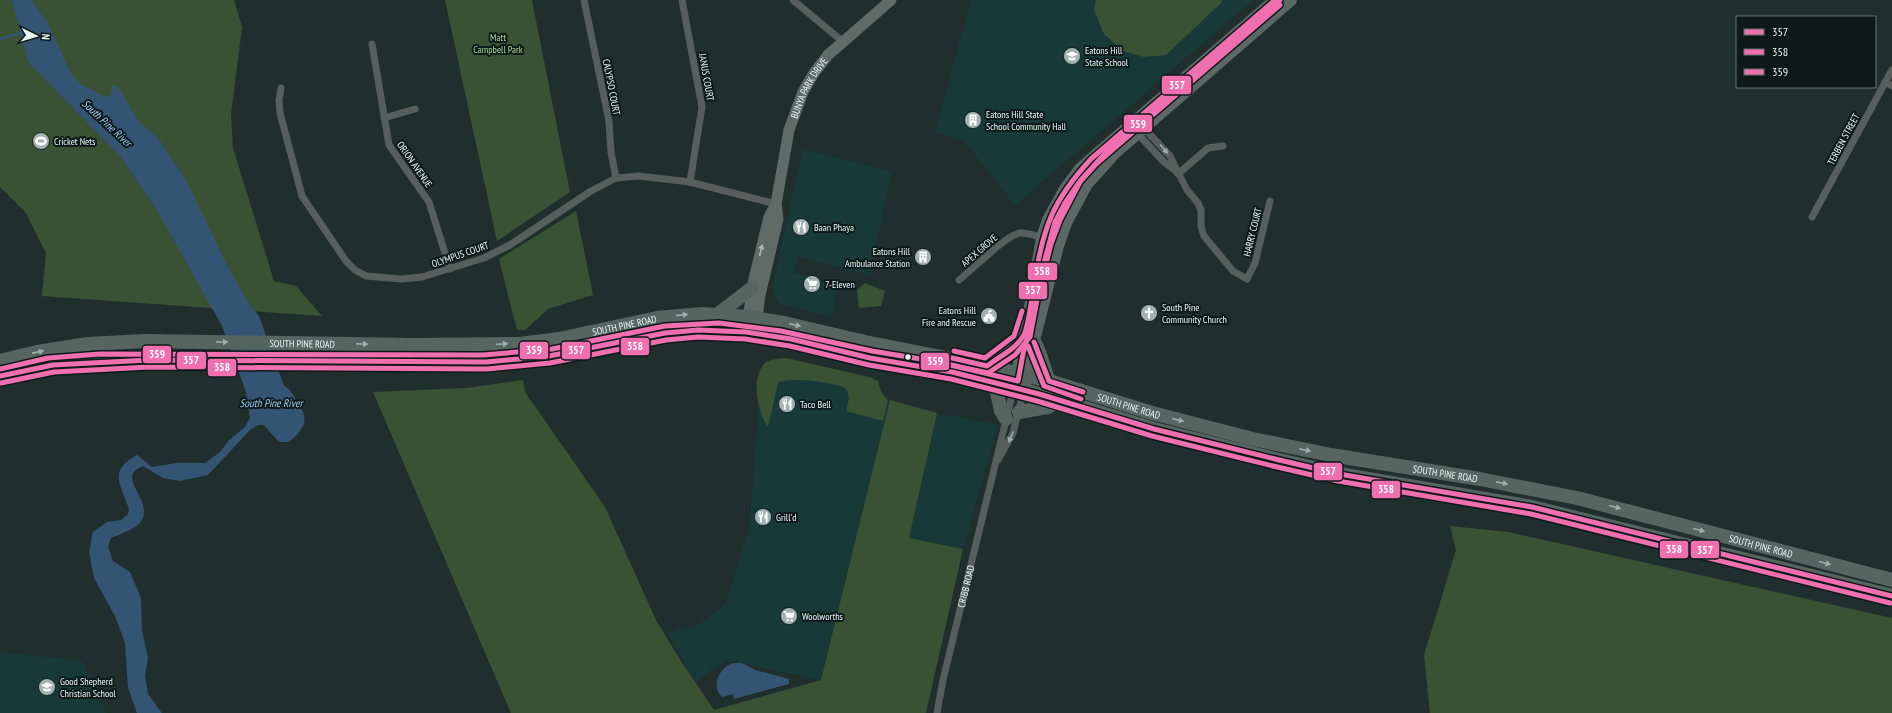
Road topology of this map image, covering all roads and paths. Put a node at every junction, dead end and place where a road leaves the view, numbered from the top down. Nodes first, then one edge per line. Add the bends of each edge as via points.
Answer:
1 (584, 0) edge
2 (682, 0) edge
3 (793, 0) edge
4 (891, 0) edge
5 (1275, 0) edge
6 (1291, 0) edge
7 (842, 41) junction
8 (372, 44) dead end
9 (1892, 70) edge
10 (1885, 82) junction
11 (1892, 86) edge
12 (281, 88) dead end
13 (415, 109) dead end
14 (384, 118) junction
15 (1141, 131) junction
16 (1223, 146) dead end
17 (1178, 174) junction
18 (616, 178) junction
19 (690, 182) junction
20 (1270, 201) dead end
21 (776, 204) junction
22 (1812, 217) dead end
23 (1042, 238) junction
24 (1058, 246) junction
25 (450, 269) junction
26 (959, 280) dead end
27 (752, 288) junction
28 (718, 314) junction
29 (752, 317) junction
30 (751, 332) junction
31 (1029, 338) junction
32 (0, 360) edge
33 (988, 366) junction
34 (1022, 374) junction
35 (0, 376) edge
36 (1049, 381) junction
37 (995, 383) junction
38 (1019, 389) junction
39 (1060, 400) junction
40 (1019, 412) junction
41 (1006, 419) junction
42 (998, 460) junction
43 (1892, 580) edge
44 (1892, 596) edge
45 (937, 713) edge

1 - 18 street, CALYPSO COURT via 608,120
2 - 19 street, JANUS COURT via 702,107
3 - 7 street
4 - 7 street, BUNYA PARK DRIVE
5 - 23 main road via 1079,170 1056,204
6 - 15 main road
7 - 21 street, BUNYA PARK DRIVE via 814,73 794,113 785,148
8 - 14 street, ORION AVENUE
9 - 10 street, TERBEN STREET
10 - 11 street
10 - 22 street, TERBEN STREET
12 - 25 street, OLYMPUS COURT via 280,113 302,196 346,261 366,276 381,278 422,277
13 - 14 street
14 - 25 street, ORION AVENUE via 389,145 430,202
15 - 17 street, HARRY COURT via 1170,156
15 - 24 main road via 1101,167 1087,184 1066,223
16 - 17 street via 1208,148
17 - 20 street, HARRY COURT via 1201,210 1204,236 1233,271 1247,279 1255,263
18 - 19 street, OLYMPUS COURT via 639,176
18 - 25 street, OLYMPUS COURT via 591,191 510,245 484,258
19 - 21 street, OLYMPUS COURT
27 -> 21 street, BUNYA PARK DRIVE via 769,217
21 - 29 street, BUNYA PARK DRIVE via 778,219 760,295
23 - 24 street, APEX GROVE
23 - 26 street, APEX GROVE via 1019,233 1008,238
23 - 31 main road
24 - 31 main road
27 - 28 highway
27 - 29 street, BUNYA PARK DRIVE
28 - 29 highway, SOUTH PINE ROAD
32 -> 28 highway, SOUTH PINE ROAD via 88,344 145,341 520,344 559,339 657,318
29 - 30 street, BUNYA PARK DRIVE
29 -> 33 highway, SOUTH PINE ROAD
30 - 35 highway, SOUTH PINE ROAD via 698,330 665,333 549,356 469,363 88,362 52,365
30 - 37 highway, SOUTH PINE ROAD
31 - 33 highway
31 - 34 main road, CRIBB ROAD
31 - 36 highway via 1041,352 1043,367
33 - 34 highway, SOUTH PINE ROAD
34 - 36 highway, SOUTH PINE ROAD
34 - 38 main road, CRIBB ROAD
36 -> 43 highway, SOUTH PINE ROAD via 1140,410 1253,439 1578,498
37 - 38 highway, SOUTH PINE ROAD
37 - 41 highway via 1001,411
38 - 39 highway, SOUTH PINE ROAD
38 - 40 street, CRIBB ROAD
38 - 41 street, CRIBB ROAD
39 - 40 highway via 1048,407
39 - 44 highway, SOUTH PINE ROAD via 1135,424 1275,459 1346,475 1532,507
40 -> 42 street, CRIBB ROAD via 1009,441
41 - 42 street, CRIBB ROAD via 998,448
42 - 45 street, CRIBB ROAD

